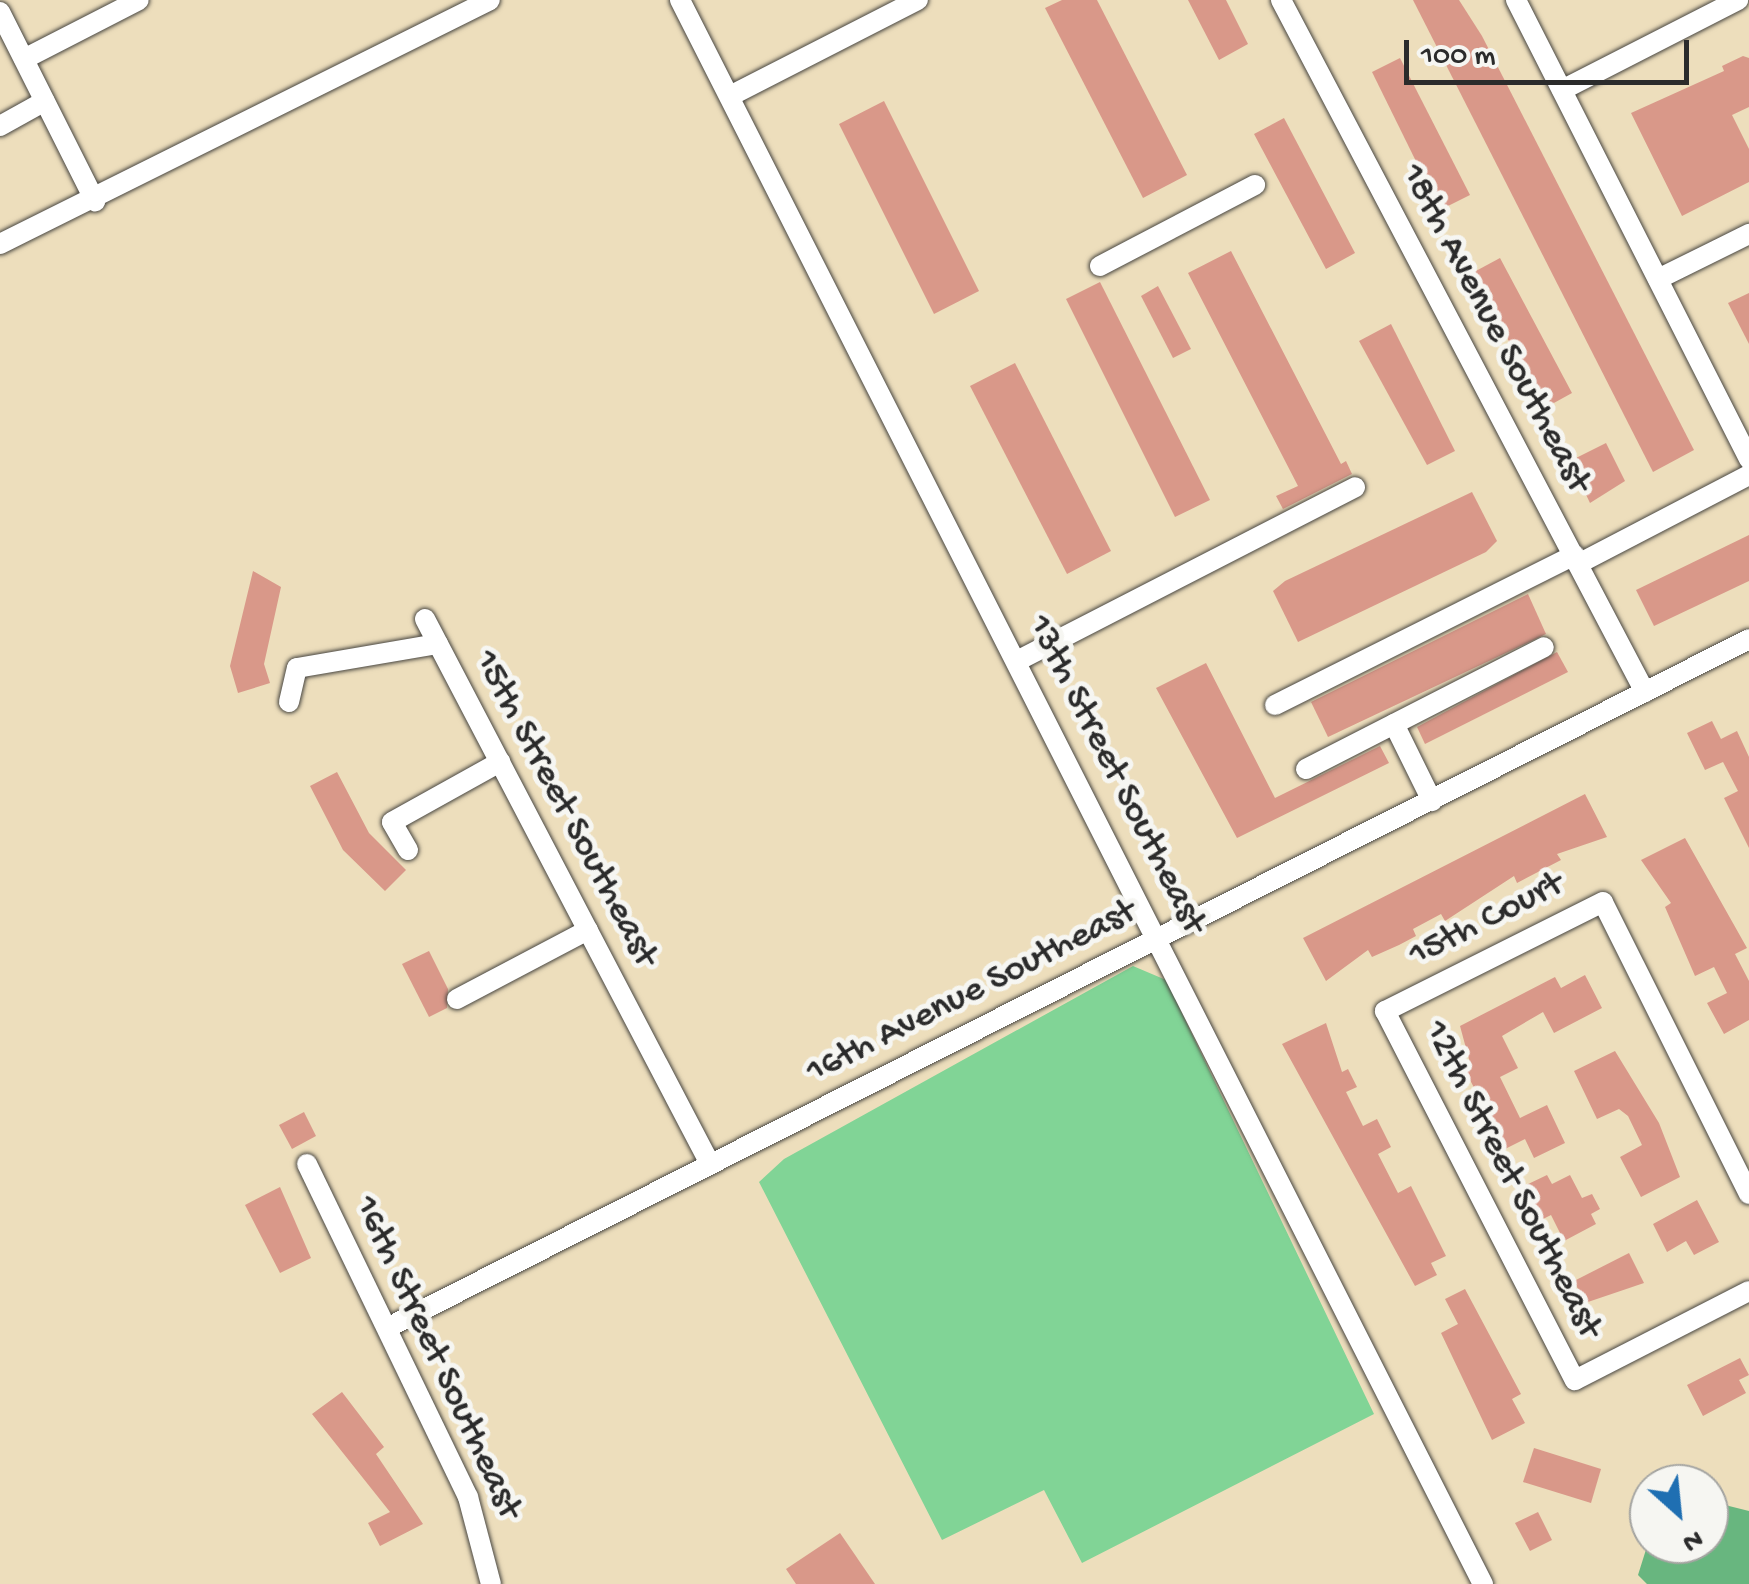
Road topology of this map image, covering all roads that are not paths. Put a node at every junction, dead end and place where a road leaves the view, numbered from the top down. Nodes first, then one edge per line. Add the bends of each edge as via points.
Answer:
1 (139, 0) edge
2 (490, 0) edge
3 (680, 0) edge
4 (918, 0) edge
5 (1281, 0) edge
6 (1516, 0) edge
7 (1738, 0) edge
8 (0, 12) edge
9 (24, 59) junction
10 (1562, 90) junction
11 (730, 96) junction
12 (45, 102) junction
13 (0, 126) edge
14 (1256, 186) dead end
15 (95, 200) junction
16 (1749, 234) edge
17 (0, 244) edge
18 (1100, 266) dead end
19 (1658, 279) junction
20 (1749, 458) edge
21 (1749, 475) edge
22 (1355, 487) dead end
23 (1576, 559) junction
24 (425, 620) dead end
25 (1748, 641) edge
26 (438, 644) junction
27 (1544, 647) dead end
28 (1018, 661) junction
29 (1644, 692) junction
30 (289, 702) dead end
31 (1275, 705) dead end
32 (1394, 724) junction
33 (500, 762) junction
34 (1306, 769) dead end
35 (1432, 800) junction
36 (408, 850) dead end
37 (588, 930) junction
38 (1159, 937) junction
39 (457, 999) dead end
40 (1385, 1012) joint
41 (307, 1164) dead end
42 (710, 1164) junction
43 (1749, 1194) edge
44 (1749, 1291) edge
45 (387, 1328) junction
46 (491, 1584) edge
47 (1483, 1584) edge

1 - 9 street
2 - 15 street
3 - 11 street, 13th Street Southeast
4 - 11 street
5 - 23 street, 18th Avenue Southeast
6 - 10 street
7 - 10 street
8 - 9 street
9 - 12 street
10 - 19 street
11 - 28 street, 13th Street Southeast
12 - 13 street
12 - 15 street
14 - 18 street
15 - 17 street
16 - 19 street
19 - 20 street
21 - 23 street
22 - 28 street
23 - 29 street, 18th Avenue Southeast
23 - 31 street
24 - 26 street
25 - 29 street, 16th Avenue Southeast
26 - 30 street, 15th Street Southeast via 297,668
26 - 33 street, 15th Street Southeast
27 - 32 street
28 - 38 street, 13th Street Southeast
29 - 35 street, 16th Avenue Southeast
32 - 34 street
32 - 35 street
33 - 36 street via 392,822
33 - 37 street, 15th Street Southeast
35 - 38 street, 16th Avenue Southeast
37 - 39 street
37 - 42 street, 15th Street Southeast
38 - 42 street, 16th Avenue Southeast
38 - 47 street, 13th Street Southeast
40 - 43 street, 15th Court via 1603,902
40 - 44 street, 12th Street Southeast via 1574,1380
41 - 45 street, 16th Street Southeast
42 - 45 street, 16th Avenue Southeast
45 - 46 street, 16th Street Southeast via 468,1497

